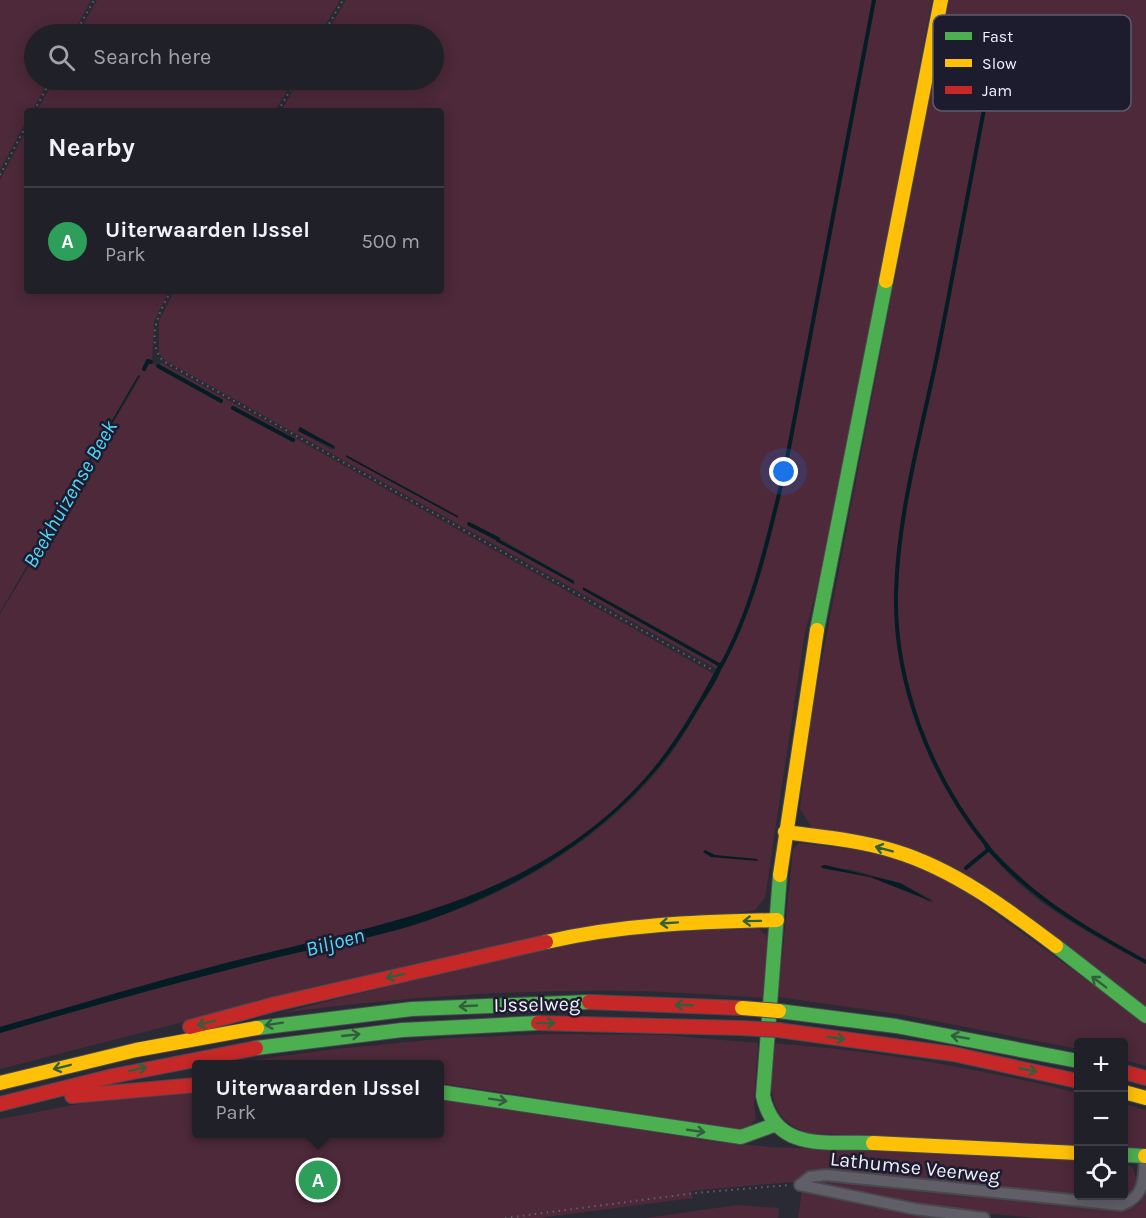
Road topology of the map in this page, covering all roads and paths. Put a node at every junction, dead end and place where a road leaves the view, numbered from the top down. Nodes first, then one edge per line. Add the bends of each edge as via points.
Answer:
1 (94, 0) edge
2 (343, 0) edge
3 (941, 0) edge
4 (938, 15) edge
5 (81, 24) edge
6 (329, 24) edge
7 (933, 41) edge
8 (46, 90) edge
9 (290, 90) edge
10 (36, 108) edge
11 (280, 108) edge
12 (24, 130) edge
13 (0, 175) edge
14 (169, 294) edge
15 (711, 669) dead end
16 (785, 832) junction
17 (777, 920) junction
18 (1146, 1016) edge
19 (96, 1059) junction
20 (1074, 1060) edge
21 (1128, 1073) edge
22 (1146, 1078) edge
23 (1074, 1080) edge
24 (0, 1083) edge
25 (192, 1085) edge
26 (444, 1093) edge
27 (1128, 1093) edge
28 (1146, 1098) edge
29 (0, 1104) edge
30 (774, 1125) junction
31 (1074, 1153) edge
32 (1128, 1155) edge
33 (1146, 1156) edge
34 (800, 1185) junction
35 (505, 1218) edge
36 (984, 1218) edge

1 - 5 path
2 - 6 path
3 - 4 main road
7 - 16 main road via 810,664
8 - 10 path
9 - 11 path
12 - 13 path
14 - 15 path via 154,331 157,354 165,363
16 - 17 main road
18 -> 16 main road via 990,899 938,869 882,848
17 -> 19 main road via 673,922 597,930 275,1005 162,1035
17 - 30 main road via 763,1096 766,1113
20 -> 19 main road, IJsselweg, bridge via 906,1027 779,1011 570,1002 430,1007 273,1024
19 -> 24 main road, IJsselweg
21 - 22 main road
29 -> 23 main road, IJsselweg, bridge via 147,1067 328,1037 498,1024 591,1022 778,1030 953,1054
25 - 29 main road
26 -> 30 main road via 741,1137
27 - 28 main road
30 - 31 main road via 795,1139
32 - 33 main road
33 - 34 street, Lathumse Veerweg via 1140,1192 1131,1202 1121,1205 826,1175 810,1177
34 - 35 path via 695,1193
34 - 36 street via 915,1209

